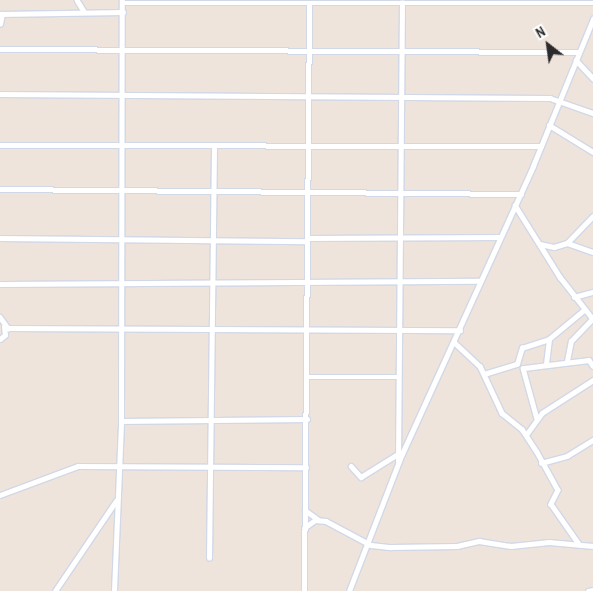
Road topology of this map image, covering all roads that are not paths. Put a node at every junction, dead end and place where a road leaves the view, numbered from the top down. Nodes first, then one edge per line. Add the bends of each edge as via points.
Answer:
1 (77, 0) edge
2 (122, 1) edge
3 (360, 1) edge
4 (402, 2) junction
5 (464, 2) edge
6 (593, 3) edge
7 (309, 4) junction
8 (84, 11) junction
9 (122, 12) junction
10 (1, 14) edge
11 (593, 21) edge
12 (0, 24) edge
13 (123, 48) junction
14 (0, 49) edge
15 (308, 49) junction
16 (402, 51) junction
17 (580, 52) junction
18 (576, 60) junction
19 (593, 78) edge
20 (0, 94) edge
21 (124, 94) junction
22 (308, 95) junction
23 (401, 96) junction
24 (559, 99) junction
25 (593, 105) edge
26 (591, 112) edge
27 (549, 125) junction
28 (0, 145) edge
29 (540, 146) junction
30 (123, 147) junction
31 (214, 147) junction
32 (308, 147) junction
33 (402, 147) junction
34 (593, 152) edge
35 (0, 189) edge
36 (122, 191) junction
37 (214, 192) junction
38 (308, 192) junction
39 (400, 193) junction
40 (521, 194) junction
41 (515, 205) junction
42 (593, 216) edge
43 (500, 237) junction
44 (0, 238) edge
45 (123, 238) junction
46 (401, 238) junction
47 (307, 239) junction
48 (214, 240) junction
49 (567, 243) junction
50 (540, 244) junction
51 (593, 252) edge
52 (480, 281) junction
53 (121, 282) junction
54 (401, 282) junction
55 (0, 284) edge
56 (213, 284) junction
57 (306, 284) junction
58 (593, 292) edge
59 (582, 296) junction
60 (574, 297) junction
61 (583, 308) junction
62 (0, 317) edge
63 (593, 319) edge
64 (4, 327) junction
65 (122, 330) junction
66 (213, 330) junction
67 (306, 330) junction
68 (460, 330) junction
69 (401, 331) junction
70 (0, 339) edge
71 (549, 339) junction
72 (455, 343) junction
73 (593, 354) edge
74 (589, 360) junction
75 (567, 361) junction
76 (517, 364) junction
77 (546, 364) junction
78 (593, 366) edge
79 (524, 368) junction
80 (484, 374) junction
81 (306, 377) junction
82 (399, 377) junction
83 (593, 380) edge
84 (307, 419) junction
85 (537, 419) junction
86 (213, 420) junction
87 (121, 421) junction
88 (526, 435) junction
89 (593, 440) edge
90 (398, 454) junction
91 (541, 463) junction
92 (398, 464) junction
93 (120, 465) junction
94 (351, 466) dead end
95 (306, 467) junction
96 (213, 469) junction
97 (0, 495) edge
98 (116, 501) junction
99 (305, 510) junction
100 (319, 520) junction
101 (304, 528) junction
102 (368, 543) junction
103 (579, 544) junction
104 (593, 546) edge
105 (209, 558) dead end
106 (593, 590) edge
107 (55, 591) edge
108 (114, 591) edge
109 (304, 591) edge
110 (349, 591) edge
111 (589, 591) edge

1 - 8 street
2 - 7 street
2 - 9 street
3 - 4 street
3 - 7 street
4 - 5 street
4 - 16 street
5 - 6 street
7 - 15 street
8 - 9 street
8 - 10 street
9 - 13 street
10 - 12 street
11 - 17 street
13 - 14 street
13 - 15 street
13 - 21 street
15 - 16 street
15 - 22 street
16 - 17 street
16 - 23 street
17 - 18 street
18 - 19 street
18 - 24 street
20 - 21 street
21 - 22 street
21 - 30 street
22 - 23 street
22 - 32 street
23 - 24 street
23 - 33 street
24 - 26 street
24 - 27 street
25 - 26 street
27 - 29 street
27 - 34 street
28 - 30 street
29 - 33 street
29 - 40 street
30 - 31 street
30 - 36 street
31 - 32 street
31 - 37 street
32 - 33 street
32 - 38 street
33 - 39 street
35 - 36 street
36 - 37 street
36 - 45 street
37 - 38 street
37 - 48 street
38 - 39 street
38 - 47 street
39 - 40 street
39 - 46 street
40 - 41 street
41 - 43 street
41 - 50 street
42 - 49 street
43 - 46 street
43 - 52 street
44 - 45 street
45 - 48 street
45 - 53 street
46 - 47 street
46 - 54 street
47 - 48 street
47 - 57 street
48 - 56 street
49 - 50 street via 554,247
49 - 51 street
50 - 60 street
52 - 54 street
52 - 68 street
53 - 55 street
53 - 56 street
53 - 65 street
54 - 57 street
54 - 69 street
56 - 57 street
56 - 66 street
57 - 67 street
58 - 59 street
59 - 60 street
59 - 61 street
60 - 61 street
61 - 63 street
61 - 71 street
62 - 64 street
63 - 75 street via 572,341
64 - 65 street
64 - 70 street via 5,335
65 - 66 street
65 - 87 street
66 - 67 street
66 - 86 street
67 - 69 street
67 - 81 street
68 - 69 street
68 - 72 street
69 - 82 street
71 - 76 street via 523,348
71 - 77 street
72 - 80 street
72 - 92 street
73 - 74 street
74 - 75 street
74 - 78 street
75 - 77 street
76 - 79 street
76 - 80 street
77 - 79 street
79 - 85 street
80 - 88 street via 502,413
81 - 82 street
81 - 84 street
82 - 90 street
83 - 85 street
84 - 86 street
84 - 95 street
85 - 88 street
86 - 87 street
86 - 96 street
87 - 93 street
88 - 91 street
89 - 91 street via 567,456
90 - 92 street
90 - 94 street via 361,478
91 - 103 street via 558,490 550,504
92 - 102 street
93 - 96 street
93 - 97 street via 72,468
93 - 98 street
95 - 96 street
95 - 99 street
96 - 105 street
98 - 107 street
98 - 108 street
99 - 100 street
99 - 101 street
100 - 101 street
100 - 102 street
101 - 109 street
102 - 103 street via 392,547 458,546 479,541 511,546 549,542
102 - 110 street
103 - 104 street
106 - 111 street

